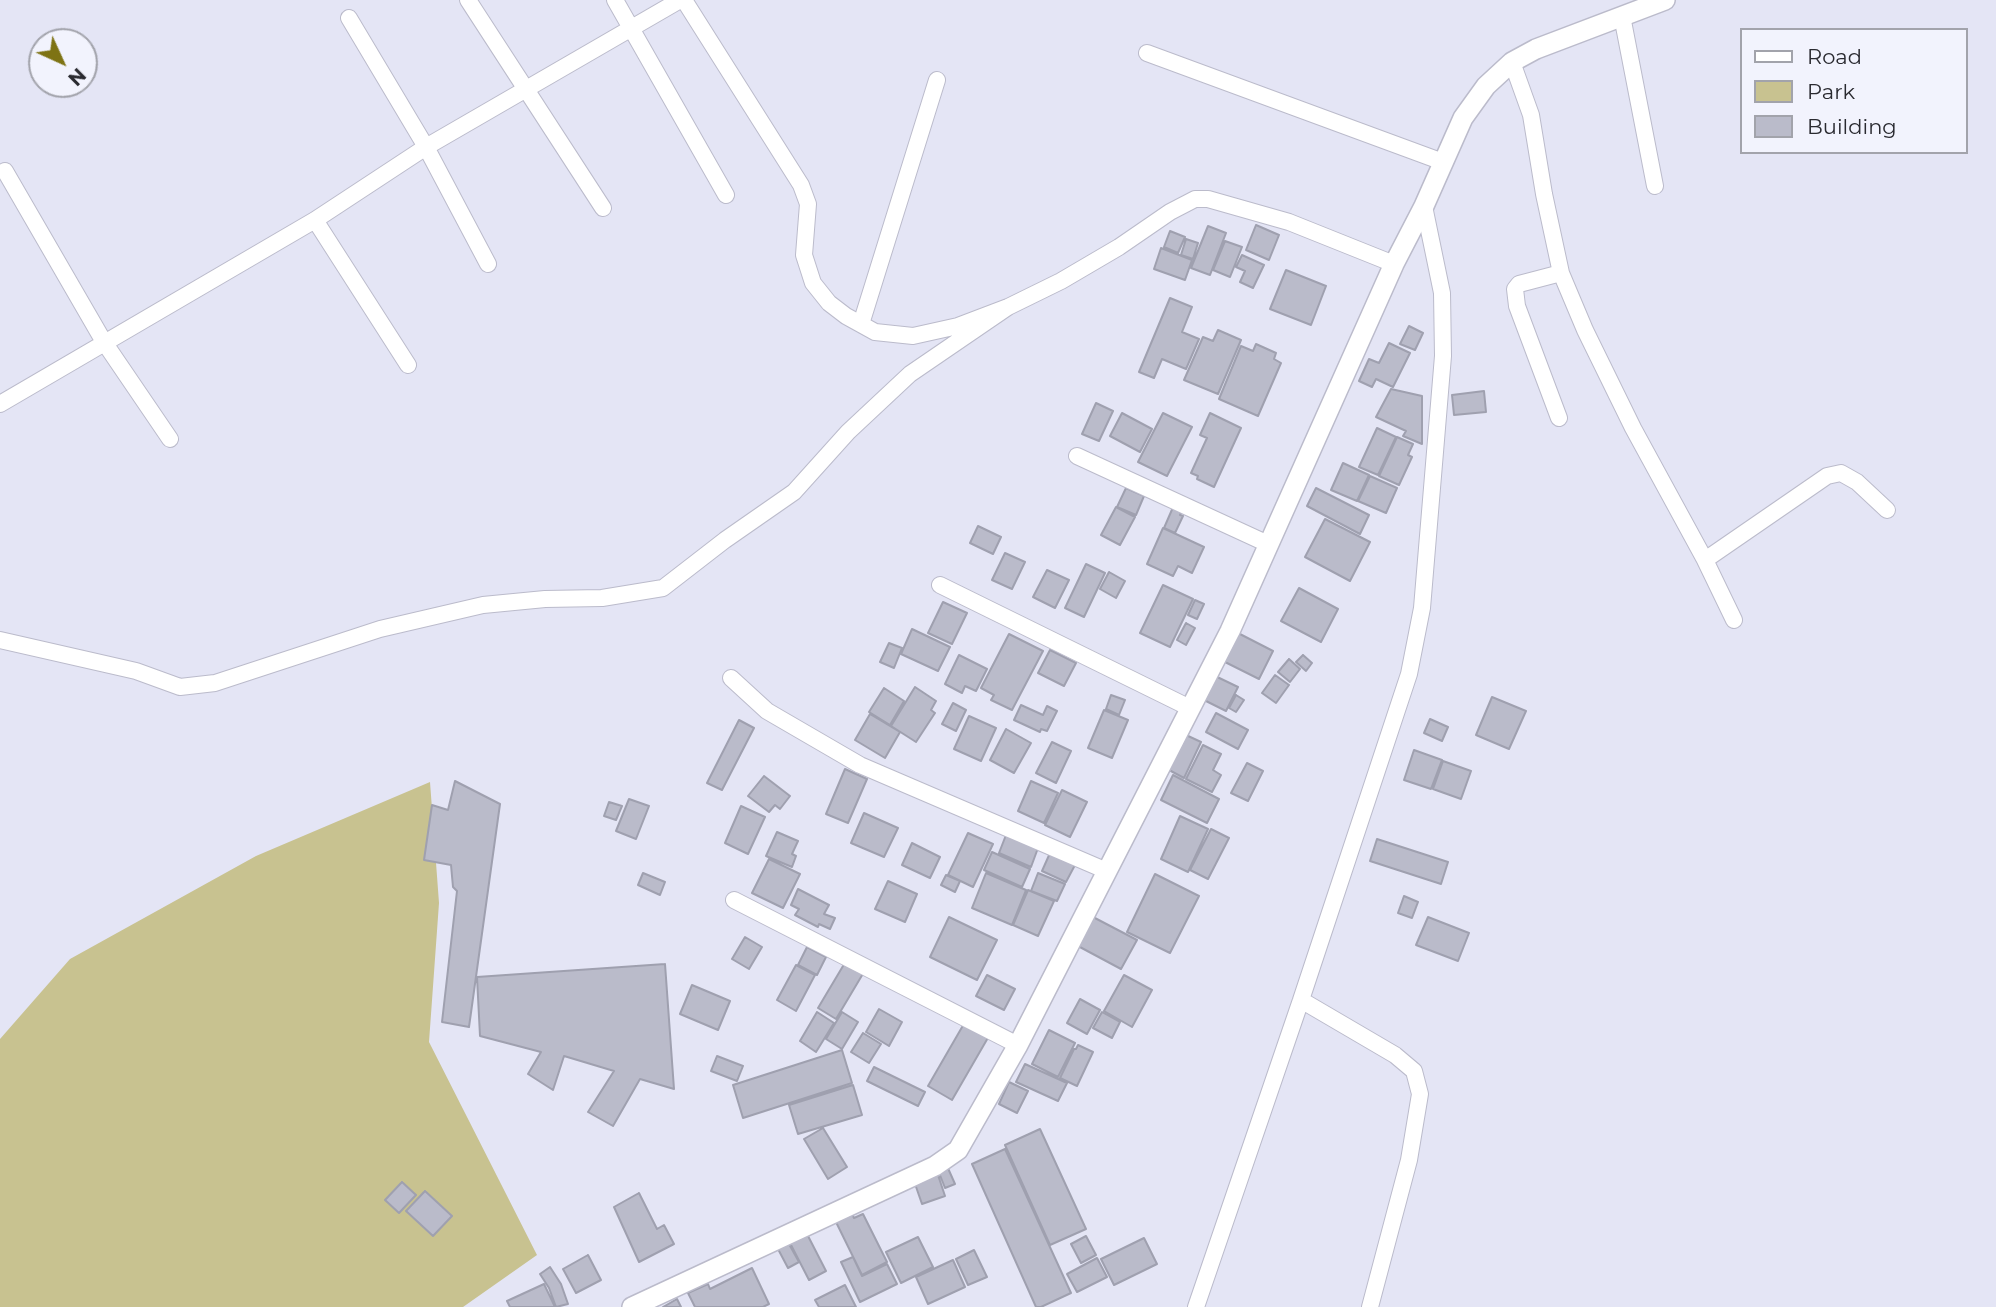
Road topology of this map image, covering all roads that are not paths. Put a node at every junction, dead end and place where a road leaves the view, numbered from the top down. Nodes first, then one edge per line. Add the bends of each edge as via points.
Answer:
1 (468, 0) edge
2 (615, 0) edge
3 (682, 0) edge
4 (1665, 0) edge
5 (1622, 16) junction
6 (349, 18) dead end
7 (632, 28) junction
8 (1147, 53) dead end
9 (1512, 62) junction
10 (937, 80) dead end
11 (525, 90) junction
12 (426, 147) junction
13 (1443, 162) junction
14 (5, 171) dead end
15 (1655, 186) dead end
16 (726, 195) dead end
17 (1424, 206) junction
18 (603, 208) dead end
19 (315, 220) junction
20 (488, 264) dead end
21 (1394, 264) junction
22 (1561, 273) junction
23 (1008, 307) junction
24 (861, 324) junction
25 (104, 342) junction
26 (408, 365) dead end
27 (0, 404) edge
28 (1559, 418) dead end
29 (170, 439) dead end
30 (1077, 456) dead end
31 (1887, 510) dead end
32 (1268, 544) junction
33 (1705, 560) junction
34 (940, 585) dead end
35 (1734, 620) dead end
36 (0, 640) edge
37 (731, 678) dead end
38 (1190, 708) junction
39 (1107, 871) junction
40 (734, 900) dead end
41 (1301, 1000) junction
42 (1018, 1045) junction
43 (632, 1307) edge
44 (1196, 1307) edge
45 (1370, 1307) edge

1 - 11 street
2 - 7 street
3 - 7 street
3 - 24 street via 801,185 808,204 804,255 813,283 829,303
4 - 5 street
5 - 9 street
5 - 15 street
6 - 12 street
7 - 11 street
7 - 16 street
8 - 13 street
9 - 13 street via 1486,86 1463,118
9 - 22 street via 1531,115
10 - 24 street
11 - 12 street
11 - 18 street
12 - 19 street
12 - 20 street
13 - 17 street
14 - 25 street
17 - 21 street
17 - 41 street via 1442,293 1443,356 1422,608 1409,674
19 - 25 street
19 - 26 street
21 - 23 street via 1289,222 1195,199 1061,281
21 - 32 street
22 - 28 street via 1519,284 1516,289 1517,306
22 - 33 street via 1633,428
23 - 24 street via 958,326 913,335 875,332
23 - 36 street via 910,374 848,432 794,492 663,588 602,598 483,605 380,629 215,683 180,687 136,671
25 - 27 street
25 - 29 street
30 - 32 street
31 - 33 street via 1841,472 1828,476
32 - 38 street
33 - 35 street
34 - 38 street
37 - 39 street via 767,711 860,765
38 - 39 street
39 - 42 street
40 - 42 street
41 - 44 street
41 - 45 street via 1395,1055 1414,1072 1420,1094 1409,1160
42 - 43 street via 958,1150 935,1166

